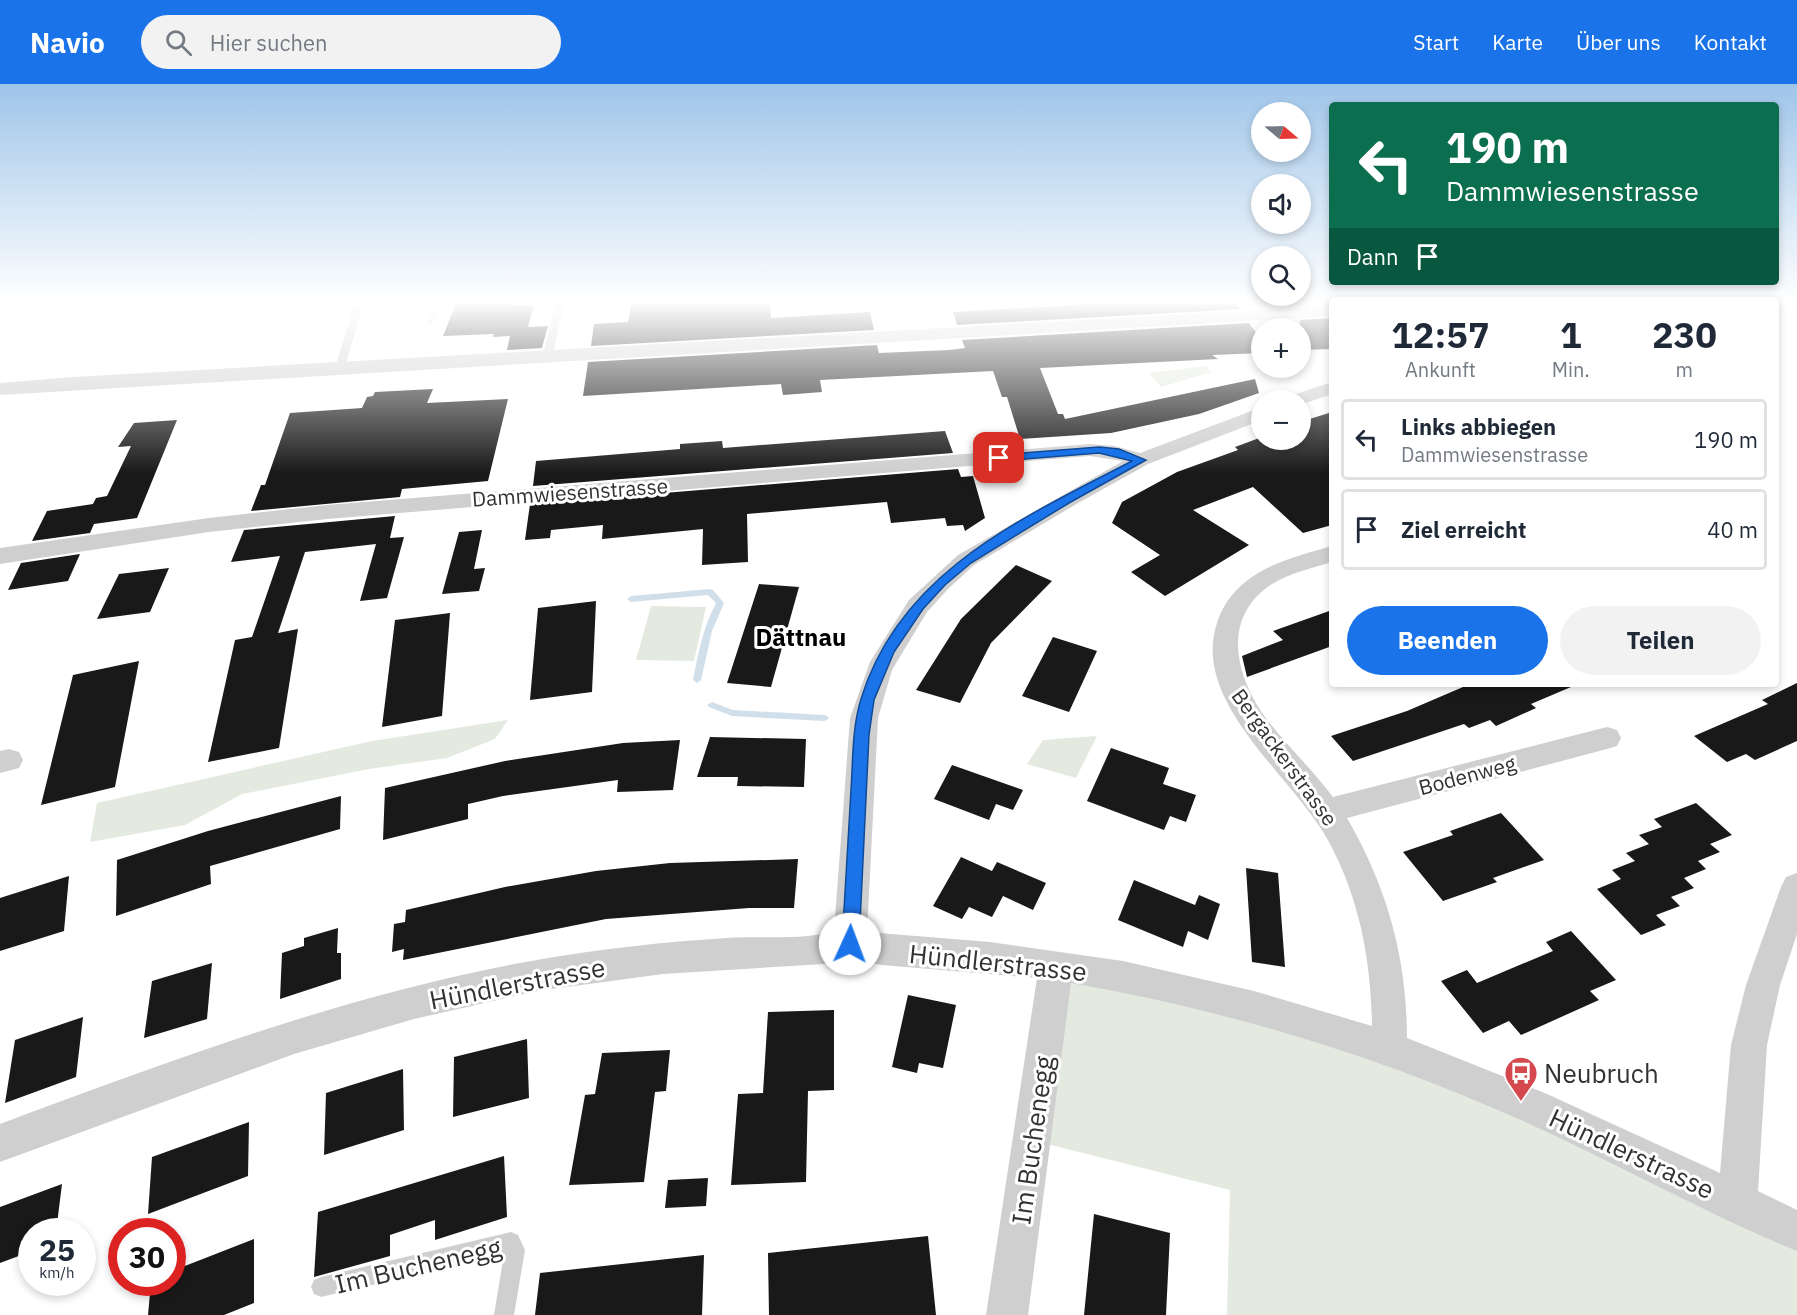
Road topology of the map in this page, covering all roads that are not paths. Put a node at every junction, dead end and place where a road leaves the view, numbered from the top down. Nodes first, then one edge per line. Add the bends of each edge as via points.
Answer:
1 (343, 358) edge
2 (488, 358) edge
3 (340, 367) junction
4 (0, 389) edge
5 (1329, 389) edge
6 (1311, 395) edge
7 (1251, 417) edge
8 (1141, 460) junction
9 (1329, 555) edge
10 (0, 556) edge
11 (1607, 738) dead end
12 (1326, 811) junction
13 (1797, 887) edge
14 (850, 944) junction
15 (1056, 966) junction
16 (1389, 1051) junction
17 (0, 1143) edge
18 (1738, 1202) junction
19 (1797, 1231) edge
20 (321, 1287) dead end
21 (504, 1315) edge
22 (1007, 1315) edge

1 - 3 lane
2 - 3 street
3 - 4 street
5 - 6 street
7 - 8 street
8 - 10 street, Dammwiesenstrasse via 1090,450 465,500 209,525
8 - 14 street via 966,560 930,593 893,643 873,684 864,718
9 - 12 street, Bergackerstrasse via 1257,582 1234,610 1223,639 1224,665 1239,701
11 - 12 street, Bodenweg
12 - 16 street, Bergackerstrasse via 1361,877 1378,925 1388,989
13 - 18 street via 1763,985 1749,1045
14 - 15 street, Hündlerstrasse
14 - 17 street, Hündlerstrasse via 825,949 644,960 475,988 313,1032
15 - 16 street, Hündlerstrasse via 1211,996
15 - 22 street, Im Buchenegg
16 - 18 street, Hündlerstrasse via 1554,1116
18 - 19 street, Hündlerstrasse
20 - 21 lane, Im Buchenegg via 511,1242 515,1250

